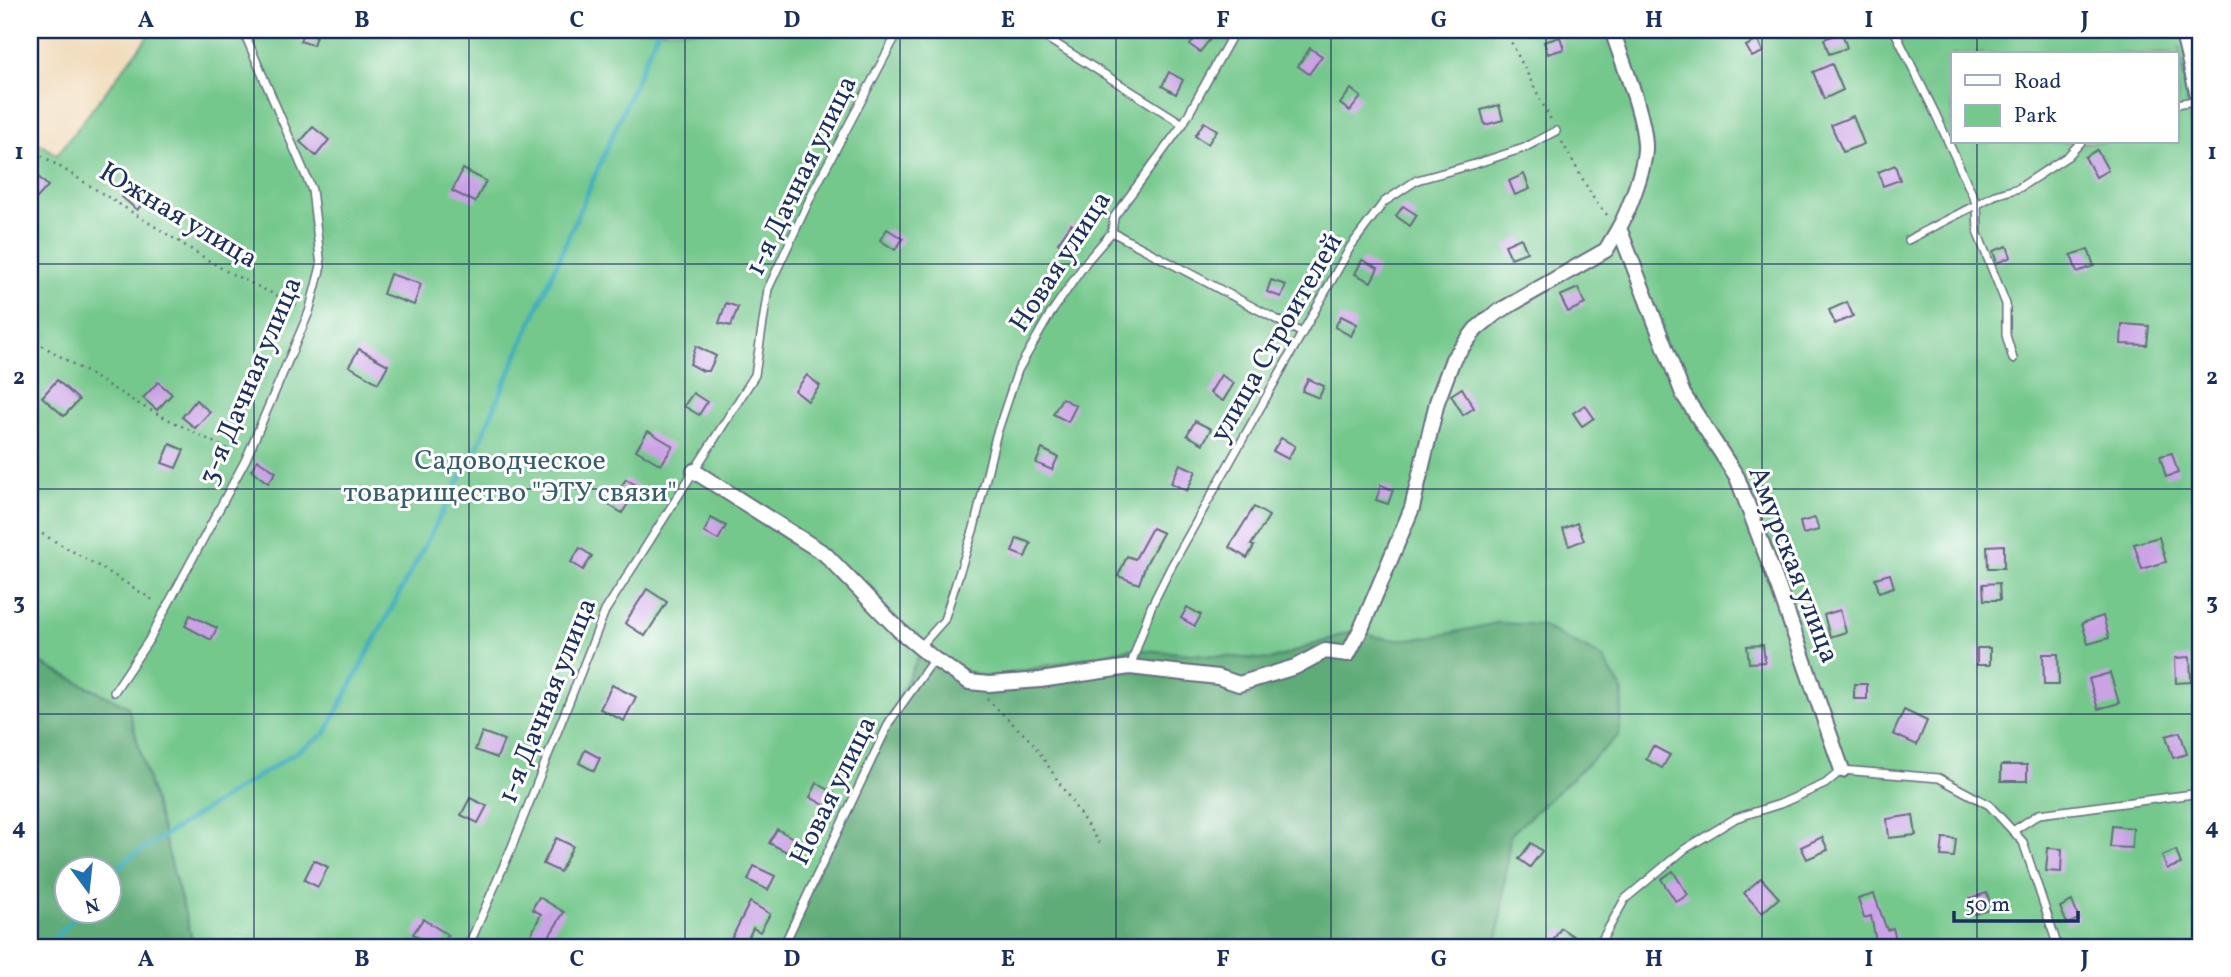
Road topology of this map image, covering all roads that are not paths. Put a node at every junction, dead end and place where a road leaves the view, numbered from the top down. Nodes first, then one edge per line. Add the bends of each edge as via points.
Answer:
1 (243, 30) edge
2 (900, 30) edge
3 (1034, 30) edge
4 (1612, 30) edge
5 (1894, 30) edge
6 (2182, 30) edge
7 (1233, 34) dead end
8 (2178, 104) edge
9 (2200, 104) edge
10 (1183, 124) junction
11 (1556, 131) dead end
12 (2079, 144) edge
13 (1977, 205) junction
14 (1619, 228) junction
15 (1112, 232) junction
16 (1908, 240) dead end
17 (1302, 333) junction
18 (2013, 359) dead end
19 (694, 471) junction
20 (920, 647) junction
21 (934, 659) junction
22 (1130, 667) junction
23 (114, 692) dead end
24 (1842, 770) junction
25 (2201, 793) edge
26 (2013, 831) junction
27 (468, 947) edge
28 (783, 947) edge
29 (1598, 947) edge
30 (2058, 947) edge

1 - 23 lane, 3-я Дачная улица via 312,190 321,266 309,312 246,459 149,640
2 - 19 lane, 1-я Дачная улица via 814,190 768,289 755,375
3 - 10 lane
4 - 14 street via 1646,146 1631,206
5 - 13 lane
6 - 9 street
7 - 10 lane, Новая улица
8 - 9 lane
10 - 15 lane, Новая улица via 1114,217
11 - 17 lane, улица Строителей via 1524,148 1417,180 1384,202 1351,246
12 - 13 lane via 2019,188
13 - 16 lane
13 - 18 lane via 1978,234 2006,304 2006,335
14 - 22 street via 1606,250 1496,313 1453,359 1437,402 1412,508 1348,654 1325,651 1295,667 1239,684 1218,677
14 - 24 street, Амурская улица via 1683,394 1737,477
15 - 17 lane
15 - 20 lane, Новая улица via 1048,317 1018,370 944,620
17 - 22 lane, улица Строителей via 1171,567
19 - 20 street via 825,554
19 - 27 lane, 1-я Дачная улица via 605,611
20 - 21 street
21 - 22 street via 969,682 989,684
21 - 28 lane, Новая улица via 890,721
24 - 26 lane via 1940,778 1989,805
24 - 29 lane via 1825,784 1736,818 1685,849 1625,899
25 - 26 lane via 2039,814
26 - 30 lane via 2023,842

